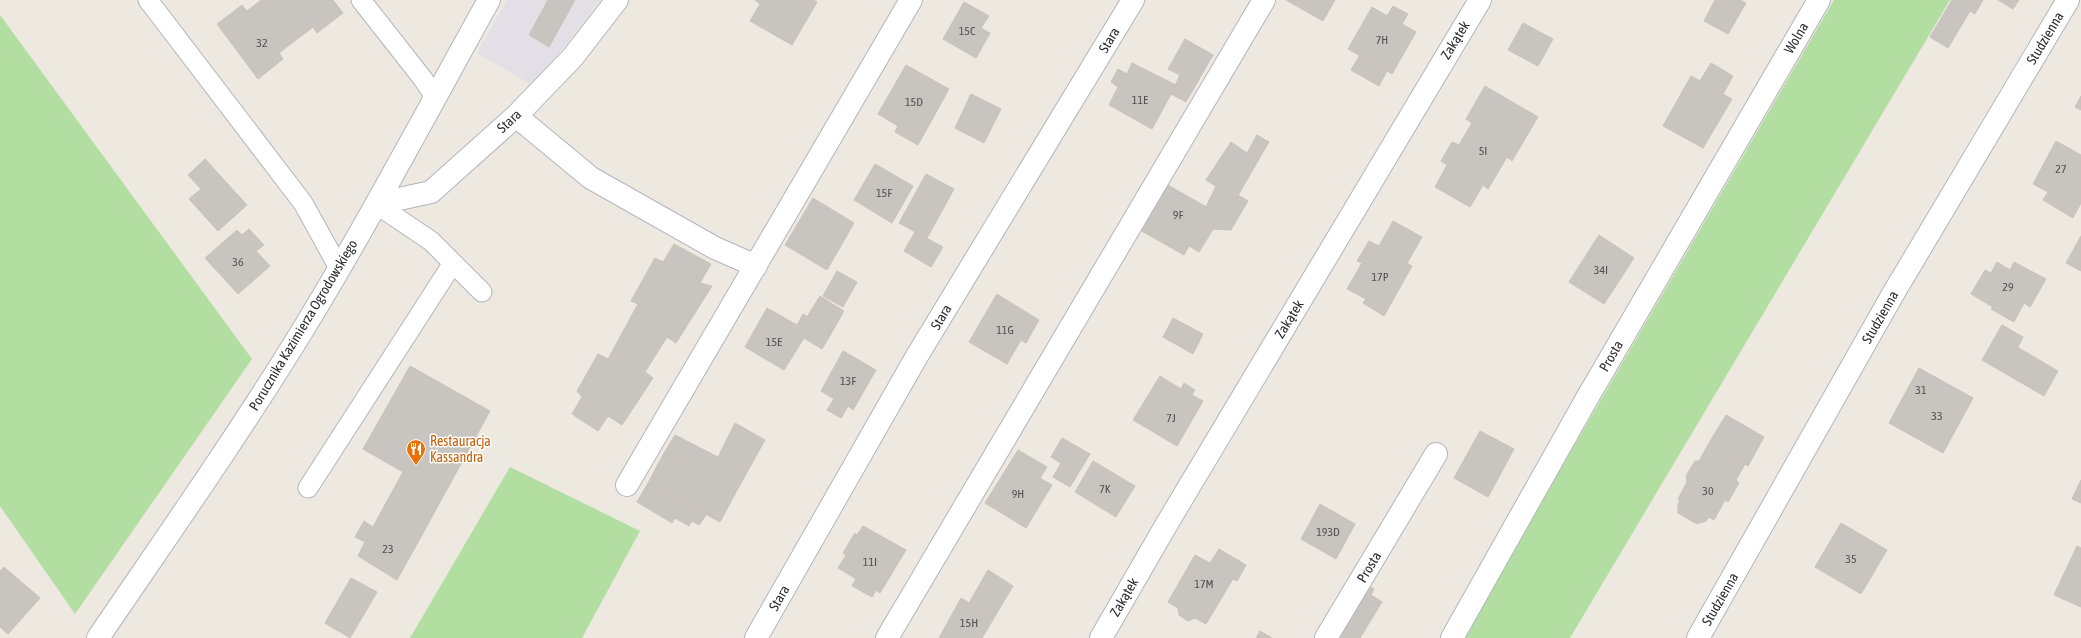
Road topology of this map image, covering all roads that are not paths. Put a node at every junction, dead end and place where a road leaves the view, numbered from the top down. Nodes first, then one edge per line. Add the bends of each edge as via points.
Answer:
1 (148, 0) edge
2 (361, 0) edge
3 (488, 0) edge
4 (617, 0) edge
5 (911, 0) edge
6 (1133, 0) edge
7 (1264, 0) edge
8 (1480, 0) edge
9 (1819, 0) edge
10 (2068, 0) edge
11 (1773, 77) joint
12 (435, 97) junction
13 (516, 116) junction
14 (376, 204) junction
15 (453, 263) junction
16 (756, 266) junction
17 (339, 268) junction
18 (482, 292) dead end
19 (1436, 454) dead end
20 (627, 485) dead end
21 (308, 488) dead end
22 (98, 638) edge
23 (756, 638) edge
24 (887, 638) edge
25 (1100, 638) edge
26 (1326, 638) edge
27 (1452, 638) edge
28 (1698, 638) edge

1 - 17 lane via 303,203
2 - 12 lane
3 - 12 street, Porucznika Kazimierza Ogrodowskiego
4 - 13 street, Stara via 572,58
5 - 16 street
6 - 23 street, Stara via 917,356
7 - 24 street
8 - 25 street, Zakątek
9 - 11 street, Wolna
10 - 28 street, Studzienna via 1893,294
11 - 27 street, Prosta
12 - 14 street, Porucznika Kazimierza Ogrodowskiego
13 - 14 street, Stara via 431,192
13 - 16 street via 591,178 715,248
14 - 15 lane via 431,241
14 - 17 street, Porucznika Kazimierza Ogrodowskiego
15 - 18 lane
15 - 21 lane
16 - 20 street
17 - 22 street, Porucznika Kazimierza Ogrodowskiego via 276,372
19 - 26 street, Prosta

